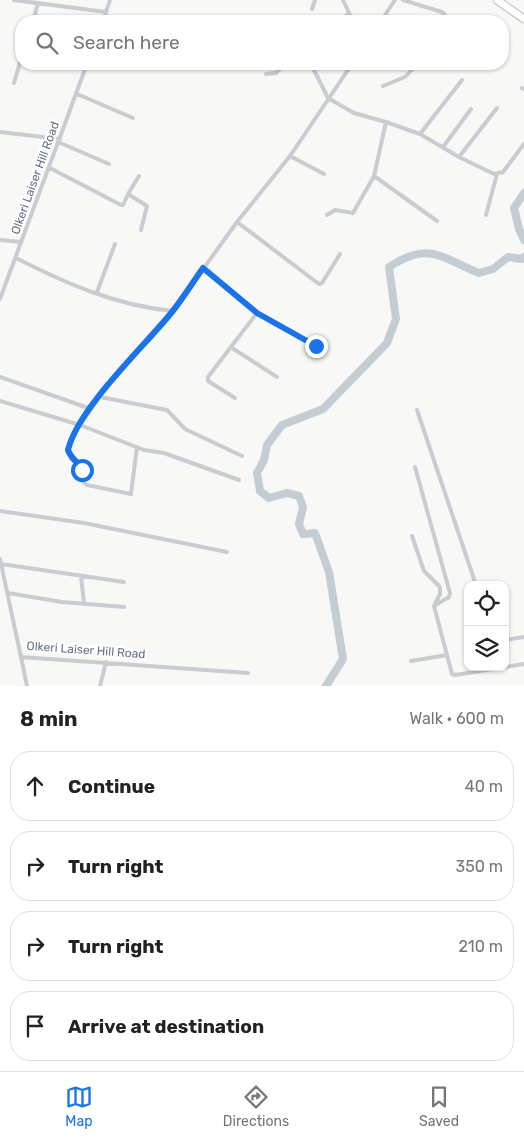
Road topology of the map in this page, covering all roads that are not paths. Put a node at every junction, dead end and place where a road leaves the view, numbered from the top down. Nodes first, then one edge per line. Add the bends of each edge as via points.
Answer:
1 (16, 0) edge
2 (110, 0) edge
3 (316, 0) edge
4 (343, 0) edge
5 (395, 0) edge
6 (403, 0) edge
7 (497, 0) edge
8 (38, 3) junction
9 (312, 9) dead end
10 (106, 12) junction
11 (349, 13) edge
12 (34, 15) edge
13 (105, 15) edge
14 (385, 15) edge
15 (444, 15) edge
16 (524, 19) edge
17 (18, 70) edge
18 (85, 70) edge
19 (278, 70) edge
20 (315, 70) edge
21 (348, 70) edge
22 (411, 70) edge
23 (266, 74) dead end
24 (462, 80) dead end
25 (14, 83) dead end
26 (383, 86) dead end
27 (77, 94) junction
28 (328, 98) junction
29 (497, 108) dead end
30 (471, 109) dead end
31 (133, 118) dead end
32 (386, 122) junction
33 (0, 132) edge
34 (420, 134) junction
35 (59, 140) junction
36 (524, 144) edge
37 (443, 147) junction
38 (290, 156) junction
39 (459, 157) junction
40 (109, 164) dead end
41 (50, 168) junction
42 (324, 174) dead end
43 (497, 174) junction
44 (139, 176) dead end
45 (374, 176) junction
46 (128, 194) junction
47 (486, 214) dead end
48 (328, 215) dead end
49 (437, 220) dead end
50 (237, 222) junction
51 (141, 230) dead end
52 (0, 240) edge
53 (22, 242) junction
54 (114, 244) dead end
55 (340, 254) dead end
56 (16, 258) junction
57 (203, 268) junction
58 (0, 280) edge
59 (7, 281) junction
60 (97, 292) junction
61 (0, 298) edge
62 (173, 311) junction
63 (257, 313) junction
64 (316, 346) dead end
65 (232, 348) junction
66 (0, 377) edge
67 (277, 377) dead end
68 (100, 397) junction
69 (235, 398) dead end
70 (0, 401) edge
71 (91, 409) junction
72 (417, 410) dead end
73 (79, 426) junction
74 (137, 447) junction
75 (242, 456) dead end
76 (415, 467) dead end
77 (239, 480) dead end
78 (0, 511) edge
79 (412, 536) dead end
80 (227, 552) dead end
81 (1, 562) edge
82 (81, 576) junction
83 (475, 581) edge
84 (124, 582) dead end
85 (8, 593) junction
86 (84, 603) junction
87 (434, 606) junction
88 (124, 607) dead end
89 (524, 637) edge
90 (509, 639) edge
91 (447, 655) junction
92 (21, 657) junction
93 (106, 662) junction
94 (411, 662) dead end
95 (524, 664) edge
96 (248, 673) dead end
97 (27, 686) edge
98 (100, 686) edge

1 - 8 street
2 - 10 street
3 - 9 street
4 - 11 street
5 - 14 street
6 - 15 street
7 - 16 highway
8 - 10 street
8 - 12 street
10 - 13 street
17 - 25 street
18 - 27 street, Olkeri Laiser Hill Road
19 - 23 street
20 - 28 street
21 - 28 street
22 - 26 street via 405,77
24 - 34 street
27 - 31 street
27 - 35 street, Olkeri Laiser Hill Road
28 - 32 street via 354,113
28 - 38 street
29 - 39 street
30 - 37 street
32 - 34 street
32 - 45 street
33 - 35 street
34 - 37 street
35 - 40 street
35 - 41 street, Olkeri Laiser Hill Road
36 - 43 street via 503,172
37 - 39 street
38 - 42 street
38 - 50 street
39 - 43 street
41 - 46 street via 121,205
41 - 53 street, Olkeri Laiser Hill Road
43 - 47 street
44 - 46 street
45 - 48 street via 352,214 337,210
45 - 49 street
46 - 51 street via 148,208
50 - 55 street via 319,284
50 - 57 street
52 - 53 street
53 - 56 street, Olkeri Laiser Hill Road
54 - 60 street
56 - 59 street, Olkeri Laiser Hill Road
56 - 60 street via 64,281
57 - 62 street
57 - 63 street
58 - 59 street
59 - 61 street, Olkeri Laiser Hill Road
60 - 62 street via 124,303
62 - 68 street
63 - 64 street
63 - 65 street
65 - 67 street
65 - 69 street via 208,380
66 - 71 street
68 - 71 street
68 - 75 street via 167,410 185,428
70 - 73 street
71 - 73 street
72 - 83 street
73 - 74 street
73 - 74 street via 68,450 71,459 80,465 86,486 131,494
74 - 77 street via 164,453
76 - 87 street via 450,593
78 - 80 street via 84,523
79 - 87 street via 424,571 440,587
81 - 82 street
81 - 85 street, Olkeri Laiser Hill Road
82 - 84 street
82 - 86 street
85 - 86 street
85 - 92 street, Olkeri Laiser Hill Road
86 - 88 street
87 - 91 street
89 - 90 street
91 - 94 street
91 - 95 street via 455,676
92 - 93 street, Olkeri Laiser Hill Road
92 - 97 street
93 - 96 street, Olkeri Laiser Hill Road
93 - 98 street

